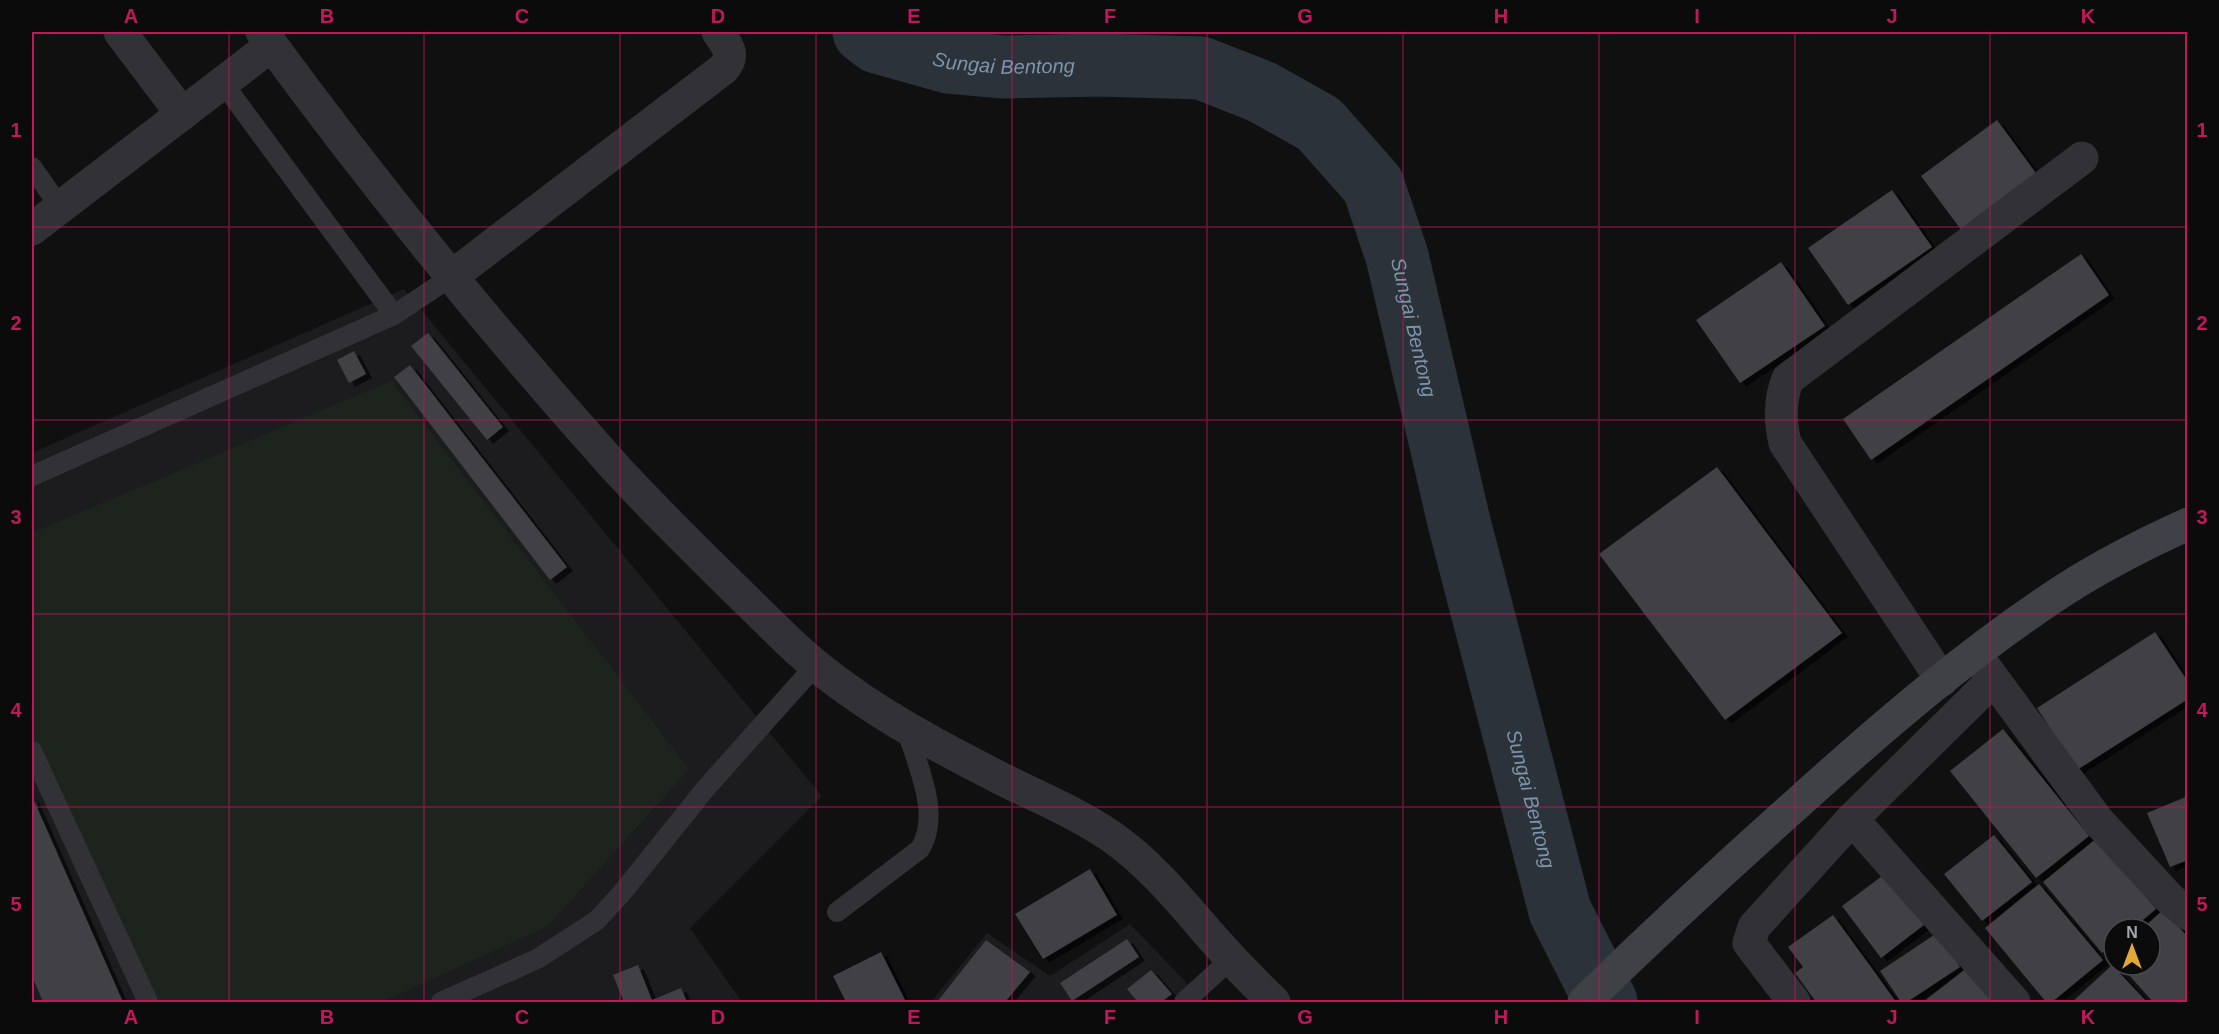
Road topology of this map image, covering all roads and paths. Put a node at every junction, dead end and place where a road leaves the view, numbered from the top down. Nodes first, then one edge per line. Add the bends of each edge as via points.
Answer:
1 (120, 32) edge
2 (718, 32) edge
3 (267, 38) edge
4 (223, 83) junction
5 (182, 114) junction
6 (2082, 158) dead end
7 (32, 167) edge
8 (60, 207) junction
9 (32, 229) edge
10 (451, 277) junction
11 (393, 315) junction
12 (32, 476) edge
13 (2187, 524) edge
14 (1975, 653) junction
15 (815, 666) junction
16 (1942, 680) junction
17 (1993, 680) junction
18 (906, 727) junction
19 (32, 751) edge
20 (1852, 819) junction
21 (837, 912) dead end
22 (2187, 914) edge
23 (1231, 959) junction
24 (148, 1002) edge
25 (441, 1002) edge
26 (1184, 1002) edge
27 (1274, 1002) edge
28 (1584, 1002) edge
29 (1794, 1002) edge
30 (2014, 1002) edge

1 - 5 street
2 - 10 street via 731,57 723,69
3 - 4 street
3 - 10 street via 381,191
4 - 5 street
4 - 11 lane
5 - 8 street
6 - 16 street via 1788,378 1782,393 1785,443
7 - 8 lane
8 - 9 street
10 - 11 lane
10 - 15 street via 615,467
11 - 12 lane
13 - 14 street via 2065,589
14 - 16 street
14 - 17 street
15 - 18 street
15 - 25 lane via 706,788 596,921 537,959
16 - 28 street via 1879,730 1683,906
17 - 20 street
17 - 22 street via 2098,821
18 - 21 lane via 927,800 927,838 920,849
18 - 23 street via 1111,836 1154,873
19 - 24 lane
20 - 29 street via 1750,935 1754,951
20 - 30 street
23 - 26 lane
23 - 27 street

